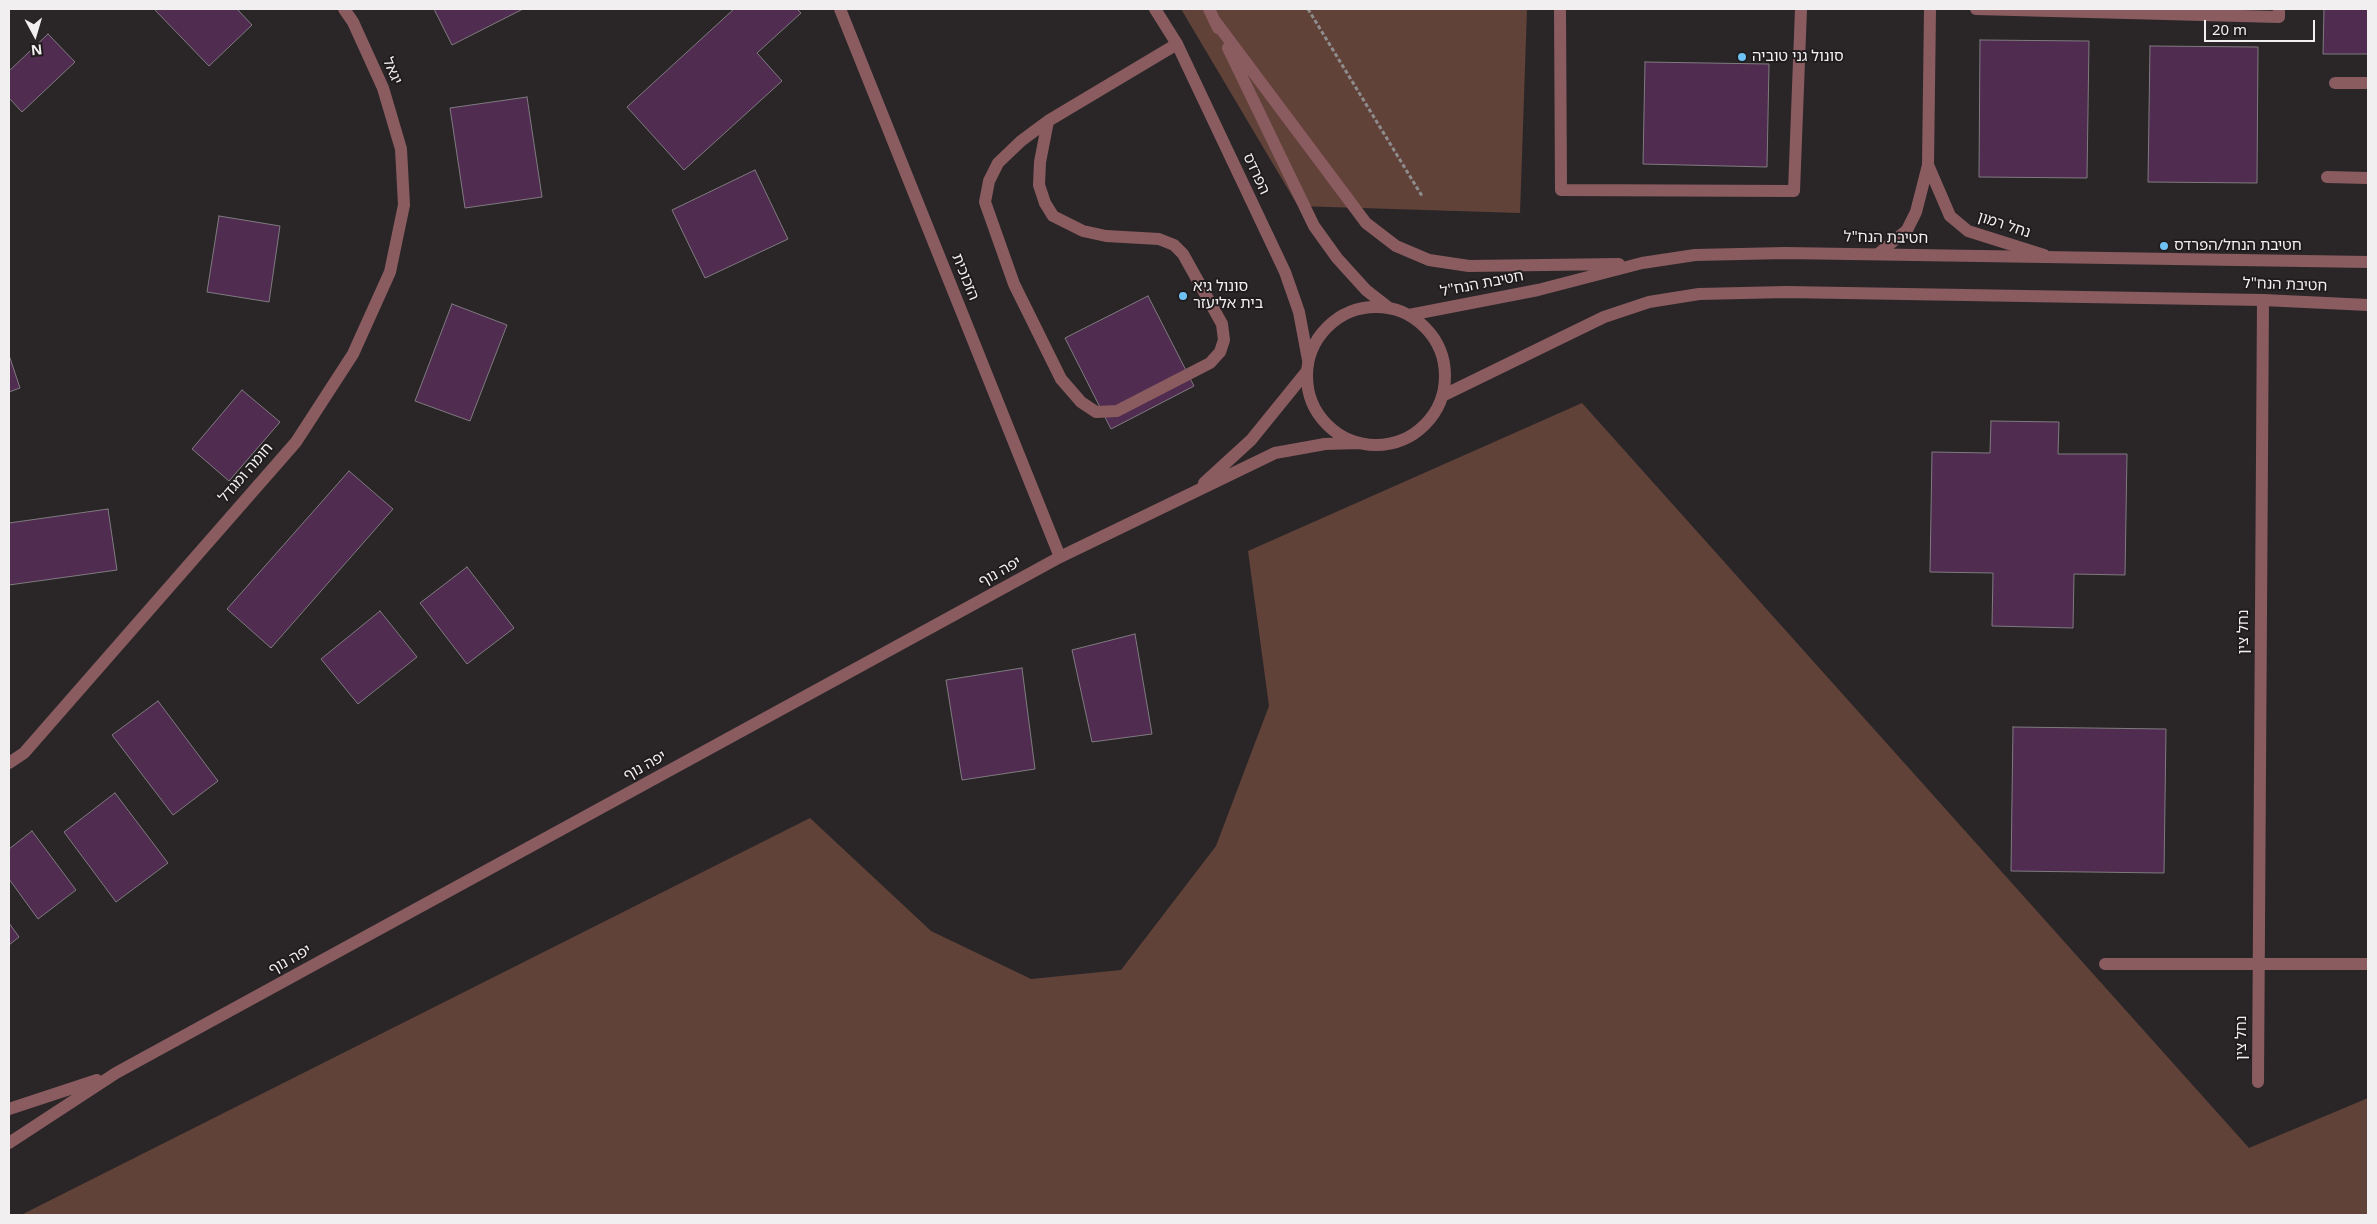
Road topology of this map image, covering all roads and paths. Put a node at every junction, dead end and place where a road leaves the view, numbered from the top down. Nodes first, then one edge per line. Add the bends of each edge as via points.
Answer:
1 (344, 9) edge
2 (840, 9) edge
3 (1155, 9) edge
4 (1209, 9) edge
5 (1308, 9) edge
6 (1560, 9) edge
7 (1801, 9) edge
8 (1930, 9) edge
9 (1976, 9) edge
10 (2279, 9) edge
11 (1214, 21) junction
12 (1177, 44) junction
13 (2335, 83) dead end
14 (2368, 83) edge
15 (1048, 121) junction
16 (402, 149) joint
17 (1928, 165) junction
18 (2327, 177) dead end
19 (2368, 178) edge
20 (1422, 196) dead end
21 (1878, 254) junction
22 (2048, 257) junction
23 (2368, 262) edge
24 (1642, 263) junction
25 (2263, 300) junction
26 (2368, 305) edge
27 (1389, 308) junction
28 (1409, 315) junction
29 (1307, 366) junction
30 (1442, 396) junction
31 (1359, 443) junction
32 (1193, 494) junction
33 (1060, 557) junction
34 (9, 763) edge
35 (2106, 964) dead end
36 (2258, 964) junction
37 (2368, 964) edge
38 (116, 1074) junction
39 (2258, 1082) dead end
40 (9, 1109) edge
41 (9, 1143) edge

1 - 16 street, יגאל via 383,88
2 - 33 street, הזכוכית
3 - 12 street, הפרדס
4 - 11 street, הפרדס
5 - 20 path
6 - 7 street via 1561,190 1784,191 1794,191
8 - 17 street, נחל רמון
9 - 10 street via 2279,16
11 - 24 street via 1366,223 1396,246 1429,260 1469,266
11 - 27 street, הפרדס via 1314,226 1366,290
12 - 15 street
12 - 29 street, הפרדס via 1285,272 1298,312
13 - 14 street
15 - 15 street via 1039,185 1054,216 1082,231 1159,239 1174,245 1183,254 1222,324 1224,340 1220,352 1210,363 1117,411 1096,412 1081,402 1061,379 1014,284 985,202 989,181 998,163
16 - 34 street, חומה ומגדל via 404,206 390,272 353,354 296,442 24,753
17 - 21 street, נחל רמון via 1916,212 1907,230
17 - 22 street, נחל רמון via 1950,216 1968,231
18 - 19 street
21 - 22 street, חטיבת הנח"ל
21 - 24 street, חטיבת הנח"ל via 1695,255
22 - 23 street, חטיבת הנח"ל
24 - 28 street, חטיבת הנח"ל via 1538,290
25 - 26 street, חטיבת הנח"ל
25 - 30 street, חטיבת הנח"ל via 1786,292 1699,294 1650,302 1604,317
25 - 36 street, נחל צין
27 - 28 street
27 - 29 street via 1369,307 1350,311 1334,321 1320,334
28 - 30 street via 1428,329 1440,350 1445,373
29 - 31 street via 1309,395 1320,416 1337,433
29 - 32 street, יפה נוף via 1251,440
30 - 31 street via 1433,415 1419,430 1400,441 1380,445
31 - 32 street, יפה נוף via 1325,444 1275,453
32 - 33 street, יפה נוף
33 - 38 street, יפה נוף
35 - 36 street
36 - 37 street
36 - 39 street, נחל צין
38 - 40 street, יפה נוף
38 - 41 street, יפה נוף

